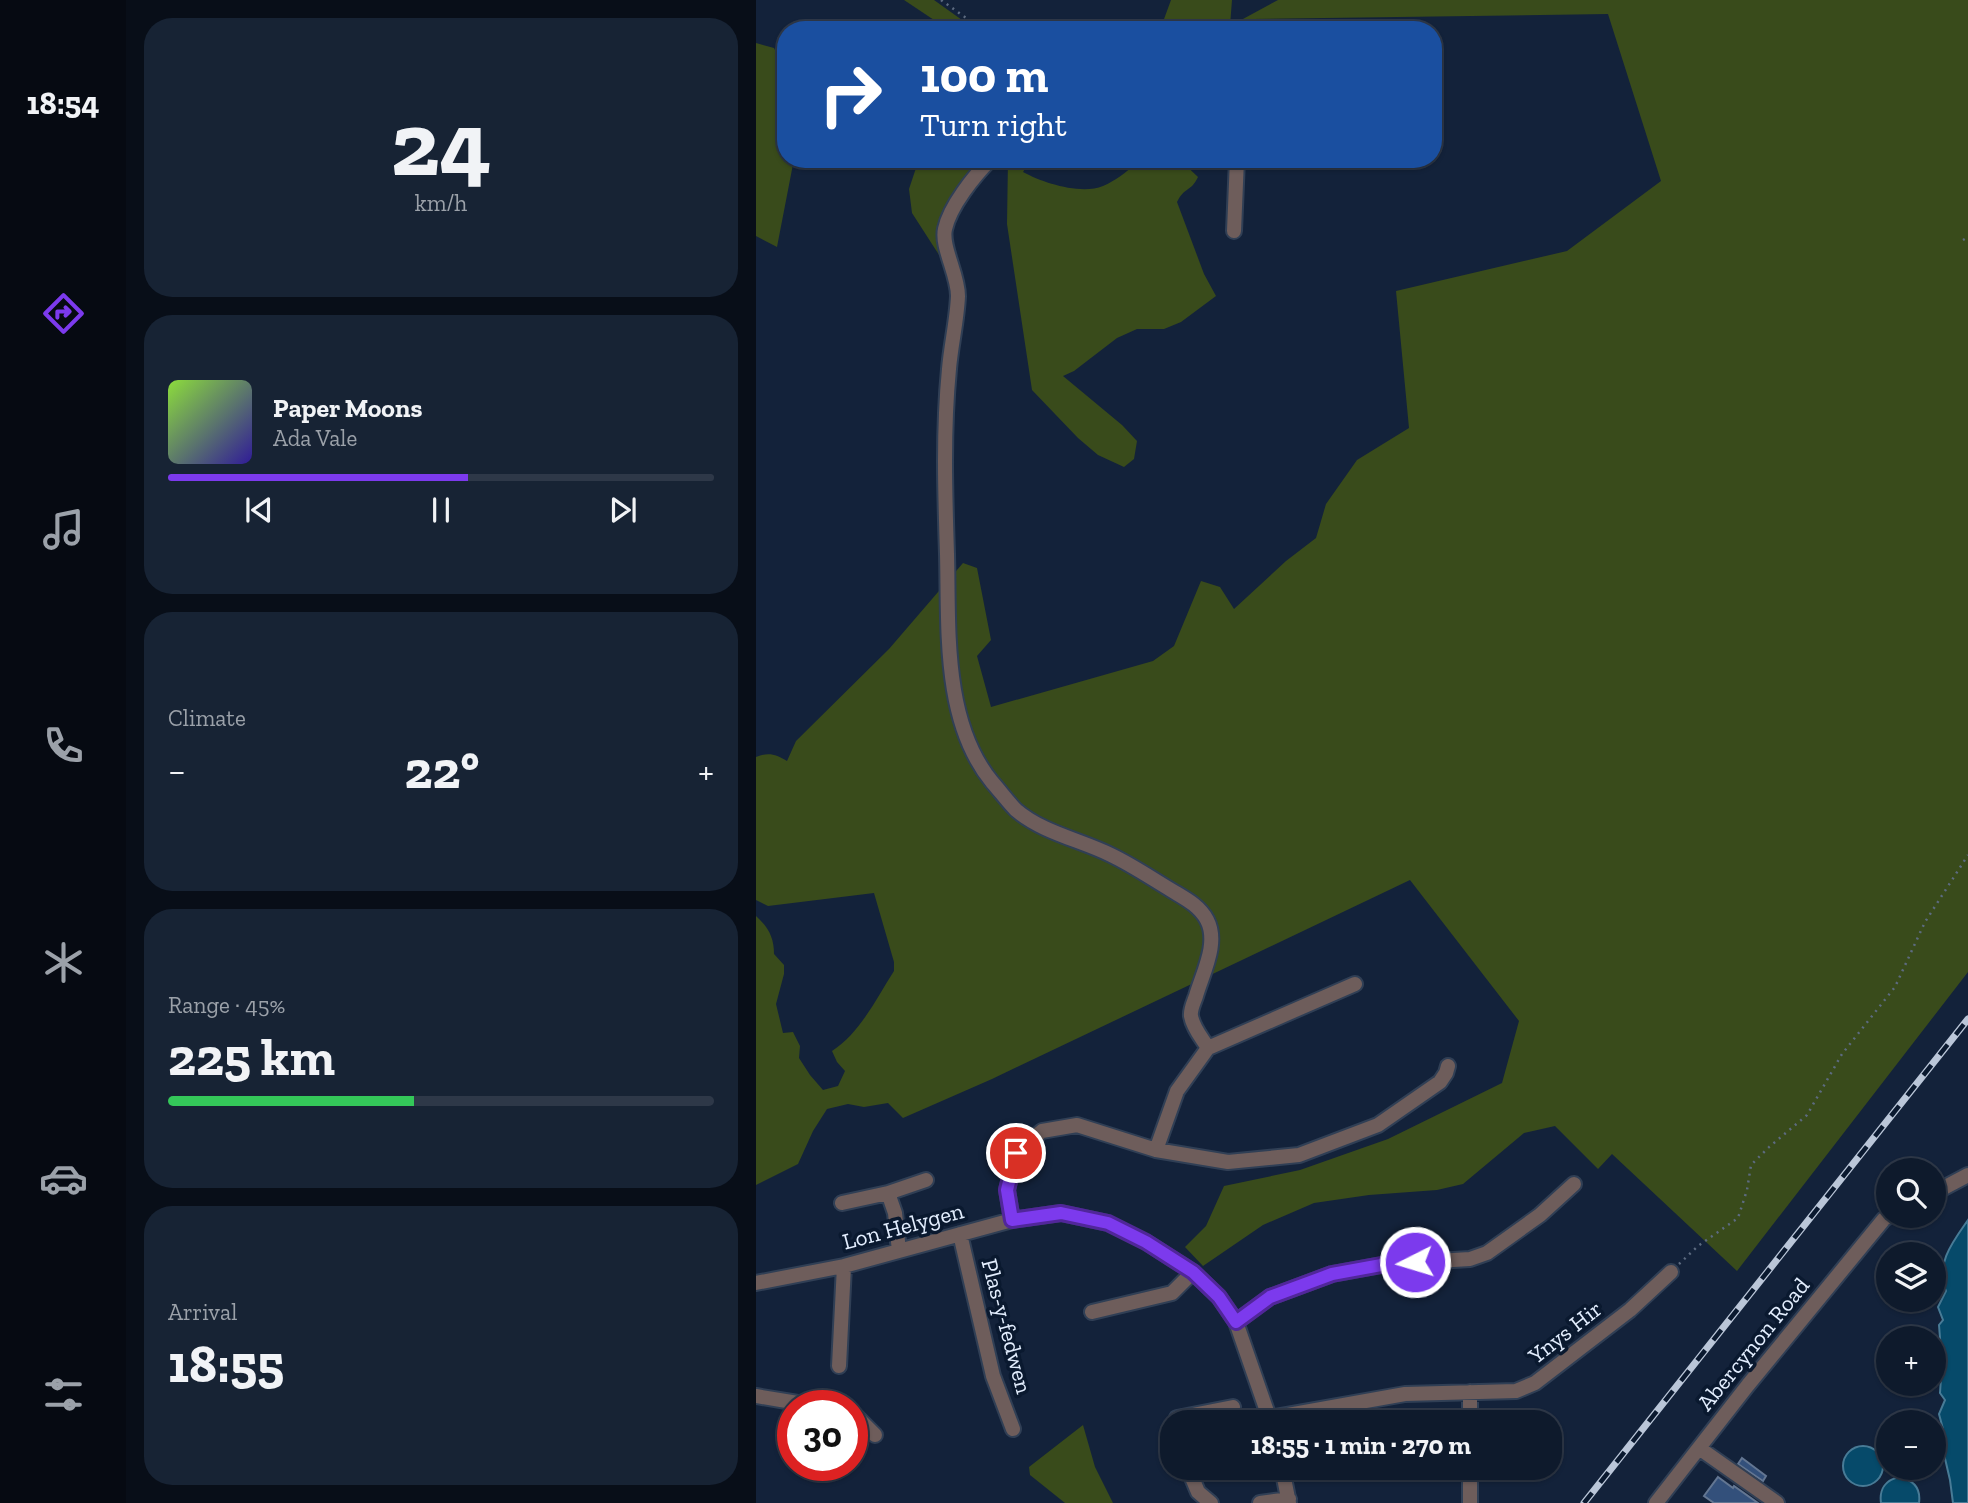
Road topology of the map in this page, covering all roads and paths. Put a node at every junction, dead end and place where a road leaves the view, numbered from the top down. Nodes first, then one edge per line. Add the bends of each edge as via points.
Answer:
1 (941, 0) edge
2 (971, 21) edge
3 (981, 168) edge
4 (1237, 168) edge
5 (1234, 231) dead end
6 (1968, 237) edge
7 (1963, 240) dead end
8 (1968, 855) edge
9 (1355, 984) dead end
10 (1208, 1048) junction
11 (1448, 1066) dead end
12 (1156, 1150) junction
13 (1968, 1175) edge
14 (926, 1181) dead end
15 (1574, 1184) dead end
16 (1946, 1187) edge
17 (888, 1193) junction
18 (842, 1203) dead end
19 (1012, 1220) junction
20 (1877, 1228) edge
21 (960, 1234) junction
22 (899, 1251) junction
23 (844, 1266) junction
24 (1193, 1272) junction
25 (1671, 1272) joint
26 (756, 1283) edge
27 (1092, 1312) dead end
28 (1236, 1322) junction
29 (839, 1366) dead end
30 (1470, 1392) junction
31 (756, 1396) edge
32 (777, 1400) edge
33 (1233, 1407) dead end
34 (1218, 1410) edge
35 (1267, 1410) edge
36 (1326, 1410) edge
37 (1470, 1410) edge
38 (868, 1428) edge
39 (1013, 1429) dead end
40 (875, 1435) dead end
41 (1699, 1448) junction
42 (1193, 1480) edge
43 (1285, 1480) edge
44 (1470, 1480) edge
45 (1289, 1501) edge
46 (1211, 1503) edge
47 (1260, 1503) edge
48 (1470, 1503) edge
49 (1656, 1503) edge
50 (1777, 1503) edge

1 - 2 path
3 - 10 street via 948,219 944,242 958,295 944,469 946,624 951,676 963,726 990,780 1017,811 1111,855 1195,905 1207,921 1213,943 1191,1014
4 - 5 street
6 - 7 path
8 - 25 path via 1925,922 1895,987 1842,1055 1807,1115 1751,1165 1738,1218
9 - 10 street
10 - 12 street via 1177,1091
11 - 12 street via 1440,1082 1378,1125 1299,1155 1228,1162
12 - 19 street via 1077,1125 1041,1131 1016,1153 1007,1190
13 - 16 street
14 - 17 street
15 - 28 street via 1487,1253 1469,1259 1387,1264 1332,1274 1270,1297
17 - 18 street
17 - 22 street
19 - 21 street, Lon Helygen
19 - 24 street, Lon Helygen via 1061,1213 1108,1223
20 - 41 street, Abercynon Road
21 - 22 street, Lon Helygen
21 - 39 street, Plas-y-fedwen via 993,1376
22 - 23 street, Lon Helygen
23 - 26 street, Lon Helygen
23 - 29 street
24 - 27 street via 1172,1293
24 - 28 street
25 - 30 street, Ynys Hir via 1535,1384 1516,1391
28 - 35 street
30 - 36 street, Ynys Hir via 1405,1394
30 - 37 street
31 - 32 street
33 - 34 street
38 - 40 street
41 - 49 street, Abercynon Road
41 - 50 street
42 - 46 street
43 - 45 street
44 - 48 street
45 - 47 street

